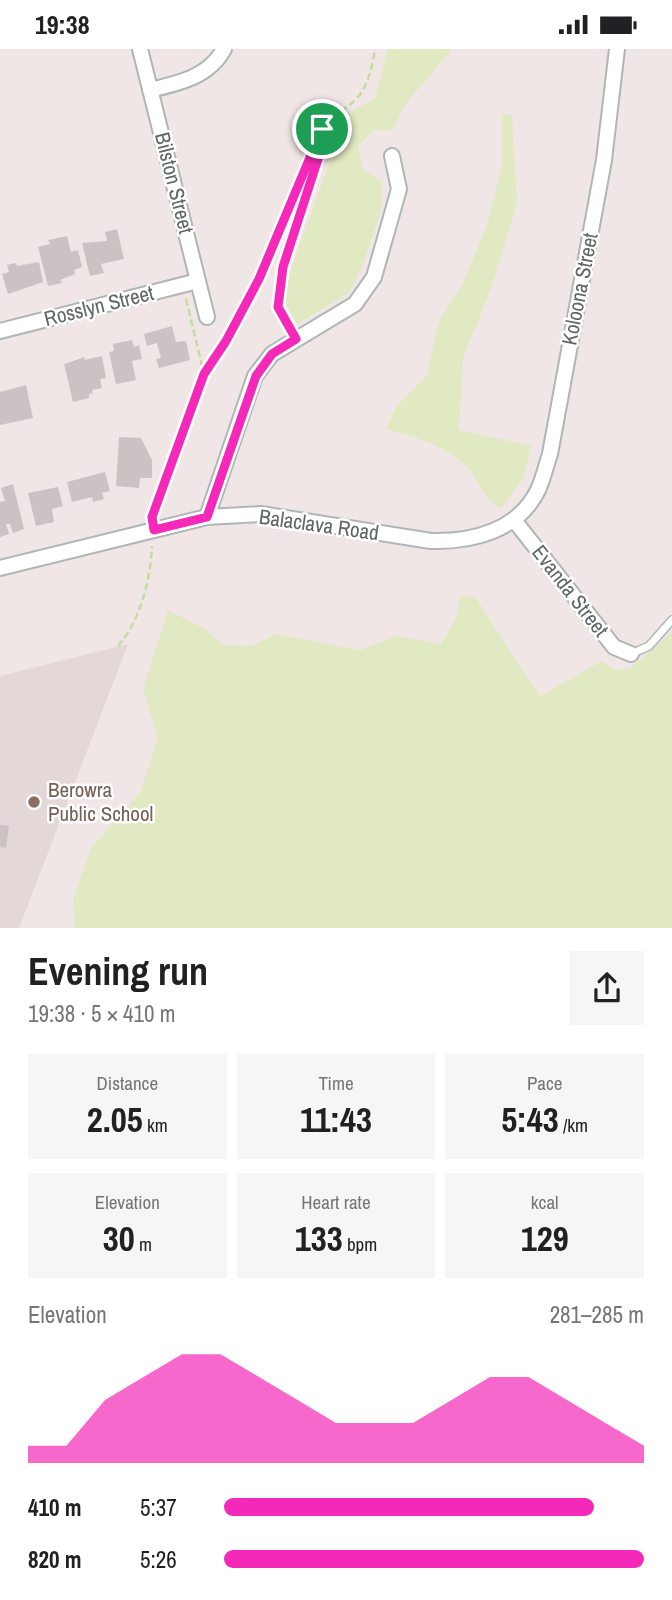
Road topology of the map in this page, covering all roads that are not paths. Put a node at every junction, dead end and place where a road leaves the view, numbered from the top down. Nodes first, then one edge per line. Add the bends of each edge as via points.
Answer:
1 (140, 49) edge
2 (224, 49) edge
3 (617, 49) edge
4 (150, 90) junction
5 (392, 156) dead end
6 (198, 281) junction
7 (207, 317) dead end
8 (0, 331) edge
9 (207, 517) junction
10 (514, 520) junction
11 (0, 568) edge
12 (672, 620) edge
13 (631, 654) joint

1 - 4 street, Bilston Street
2 - 4 street via 207,69 184,82
3 - 10 street, Koloona Street via 604,160 550,454 537,492
4 - 6 street, Bilston Street
5 - 9 street via 399,189 374,277 355,305 272,354 256,376
6 - 7 street, Bilston Street
6 - 8 street, Rosslyn Street
9 - 10 street, Balaclava Road via 261,514 459,542 491,533
9 - 11 street, Balaclava Road
10 - 13 street, Evanda Street via 614,647
12 - 13 lane via 649,646

